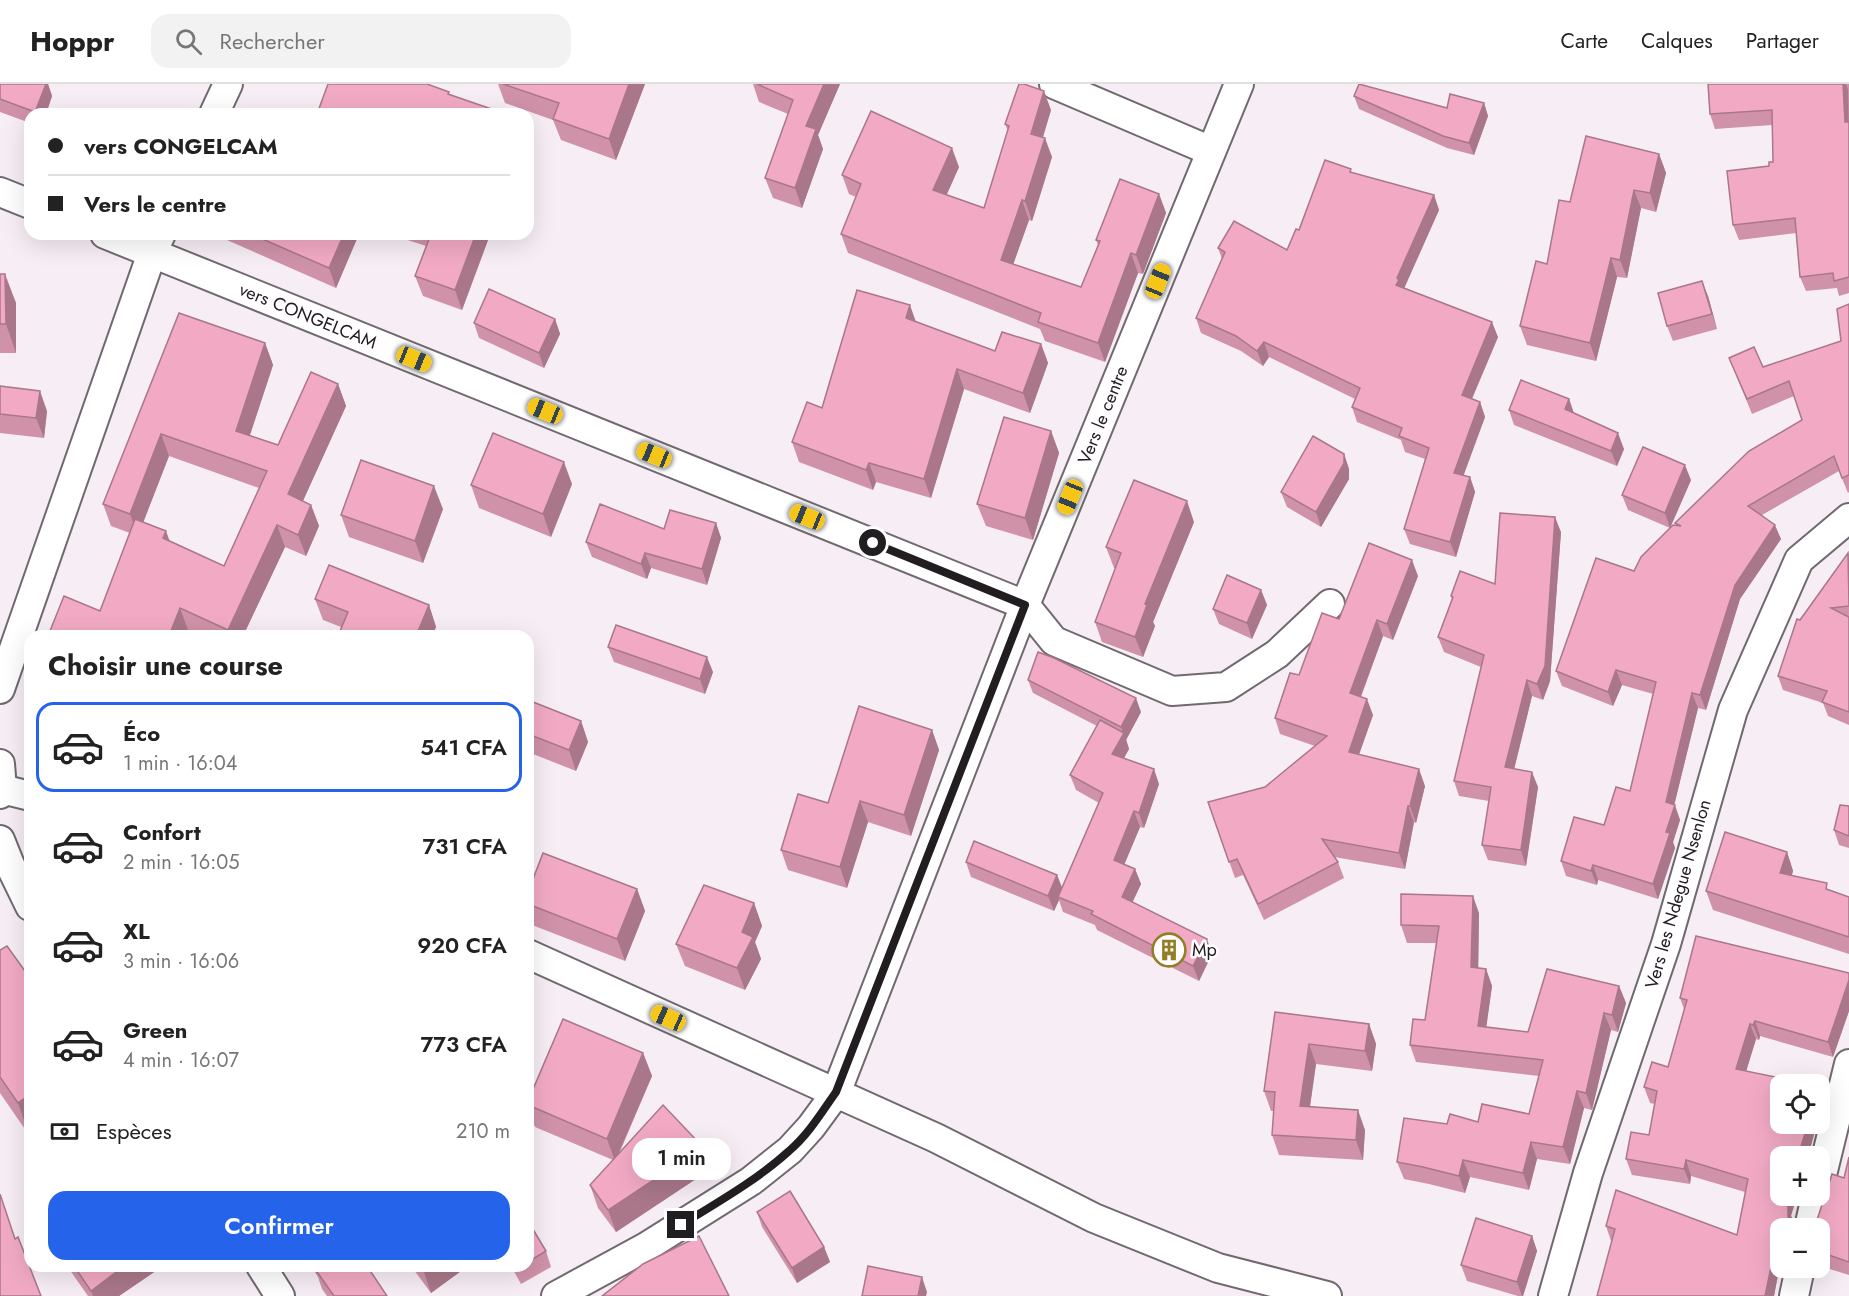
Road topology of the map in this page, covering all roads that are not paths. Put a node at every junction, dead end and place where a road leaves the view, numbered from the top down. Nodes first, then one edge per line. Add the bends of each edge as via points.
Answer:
1 (228, 84) edge
2 (1054, 84) edge
3 (1239, 84) edge
4 (217, 108) edge
5 (1211, 152) junction
6 (0, 192) edge
7 (24, 202) edge
8 (136, 240) edge
9 (157, 244) edge
10 (1849, 518) edge
11 (1330, 604) dead end
12 (1025, 605) junction
13 (0, 689) edge
14 (1, 782) edge
15 (24, 793) edge
16 (0, 840) edge
17 (0, 888) edge
18 (24, 894) edge
19 (24, 909) edge
20 (534, 957) edge
21 (1849, 1064) edge
22 (836, 1092) junction
23 (1829, 1146) edge
24 (265, 1272) edge
25 (1798, 1278) edge
26 (280, 1296) edge
27 (556, 1296) edge
28 (1328, 1296) edge
29 (1553, 1296) edge
30 (1794, 1296) edge

1 - 4 street
2 - 5 street
3 - 5 street, Vers le centre
5 - 12 street, Vers le centre
6 - 7 street
8 - 9 street, vers CONGELCAM
9 - 12 street, vers CONGELCAM
9 - 13 street
10 - 29 street, Vers les Ndegue Nsenlon via 1799,560 1733,710 1666,944 1588,1173
11 - 12 street via 1277,654 1226,687 1172,691 1054,641
12 - 22 street, Vers le centre
14 - 15 street
16 - 18 street
17 - 19 street
20 - 22 street
21 - 23 street
22 - 27 street, Vers le centre via 790,1150 751,1181 646,1247
22 - 28 street via 1094,1218 1218,1268
24 - 26 street
25 - 30 street

